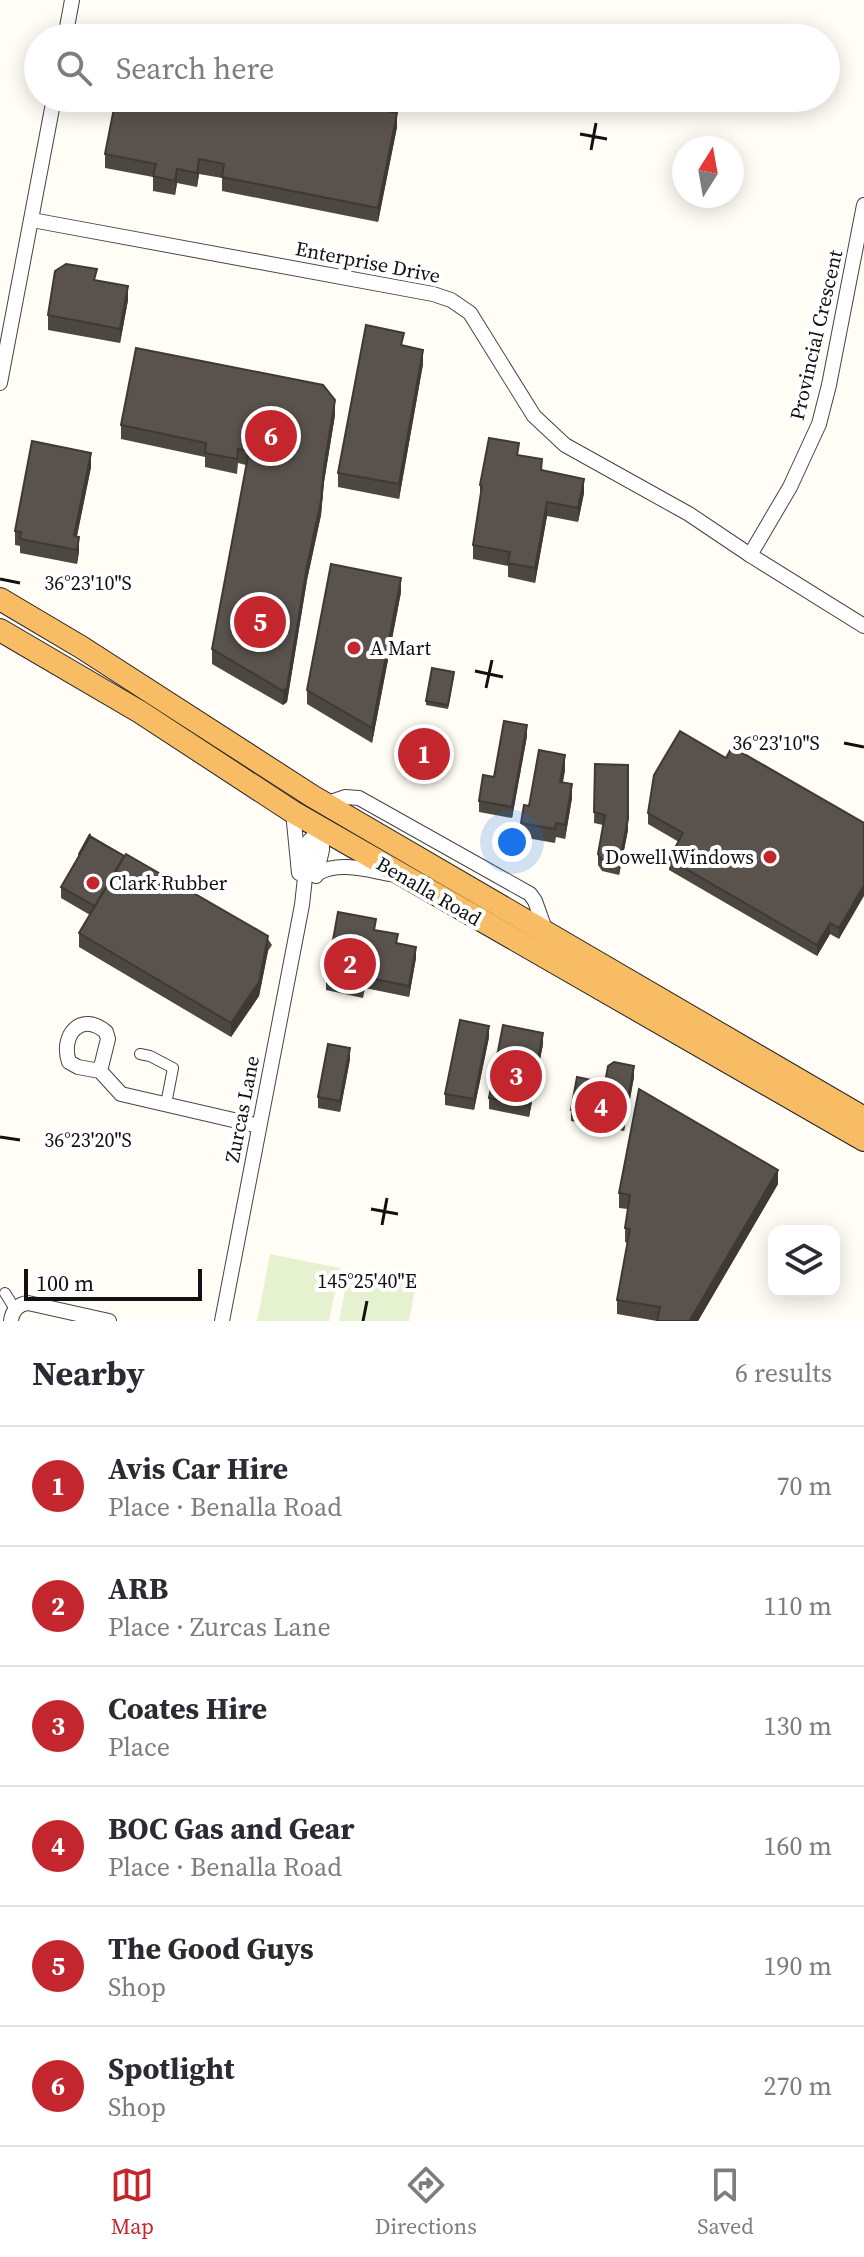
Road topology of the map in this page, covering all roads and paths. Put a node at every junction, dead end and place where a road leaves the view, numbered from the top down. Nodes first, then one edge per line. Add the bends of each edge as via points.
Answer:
1 (72, 0) edge
2 (68, 24) edge
3 (51, 112) edge
4 (864, 205) edge
5 (32, 220) junction
6 (0, 383) edge
7 (750, 555) junction
8 (0, 599) edge
9 (864, 626) edge
10 (0, 630) edge
11 (331, 808) junction
12 (293, 812) junction
13 (322, 829) junction
14 (318, 873) junction
15 (403, 875) junction
16 (302, 905) junction
17 (607, 967) junction
18 (619, 1000) junction
19 (140, 1054) dead end
20 (100, 1071) dead end
21 (166, 1104) junction
22 (864, 1118) edge
23 (259, 1126) junction
24 (864, 1140) edge
25 (5, 1293) dead end
26 (13, 1315) edge
27 (109, 1321) edge
28 (222, 1321) edge

1 - 2 street
3 - 5 street
4 - 7 street, Provincial Crescent via 819,424
5 - 6 street
5 - 7 street, Enterprise Drive via 451,300 470,313 534,416 565,445 689,514
7 - 9 street, Enterprise Drive
8 - 11 highway, Benalla Road
10 - 12 highway, Benalla Road via 140,712
11 - 13 highway
11 - 17 highway, Benalla Road
12 - 13 highway, Benalla Road
12 - 16 street, Zurcas Lane
13 - 14 street, Zurcas Lane
13 - 15 highway, Benalla Road
13 - 16 street, Zurcas Lane via 309,841
14 - 15 street via 340,867
14 - 16 street, Zurcas Lane
15 - 18 highway, Benalla Road
16 - 23 street, Zurcas Lane
17 - 18 highway
17 - 22 highway, Benalla Road
18 - 24 highway, Benalla Road
19 - 21 street via 173,1068
20 - 21 street via 121,1094
21 - 23 street
23 - 28 street, Zurcas Lane
25 - 26 street
26 - 27 street via 28,1303

